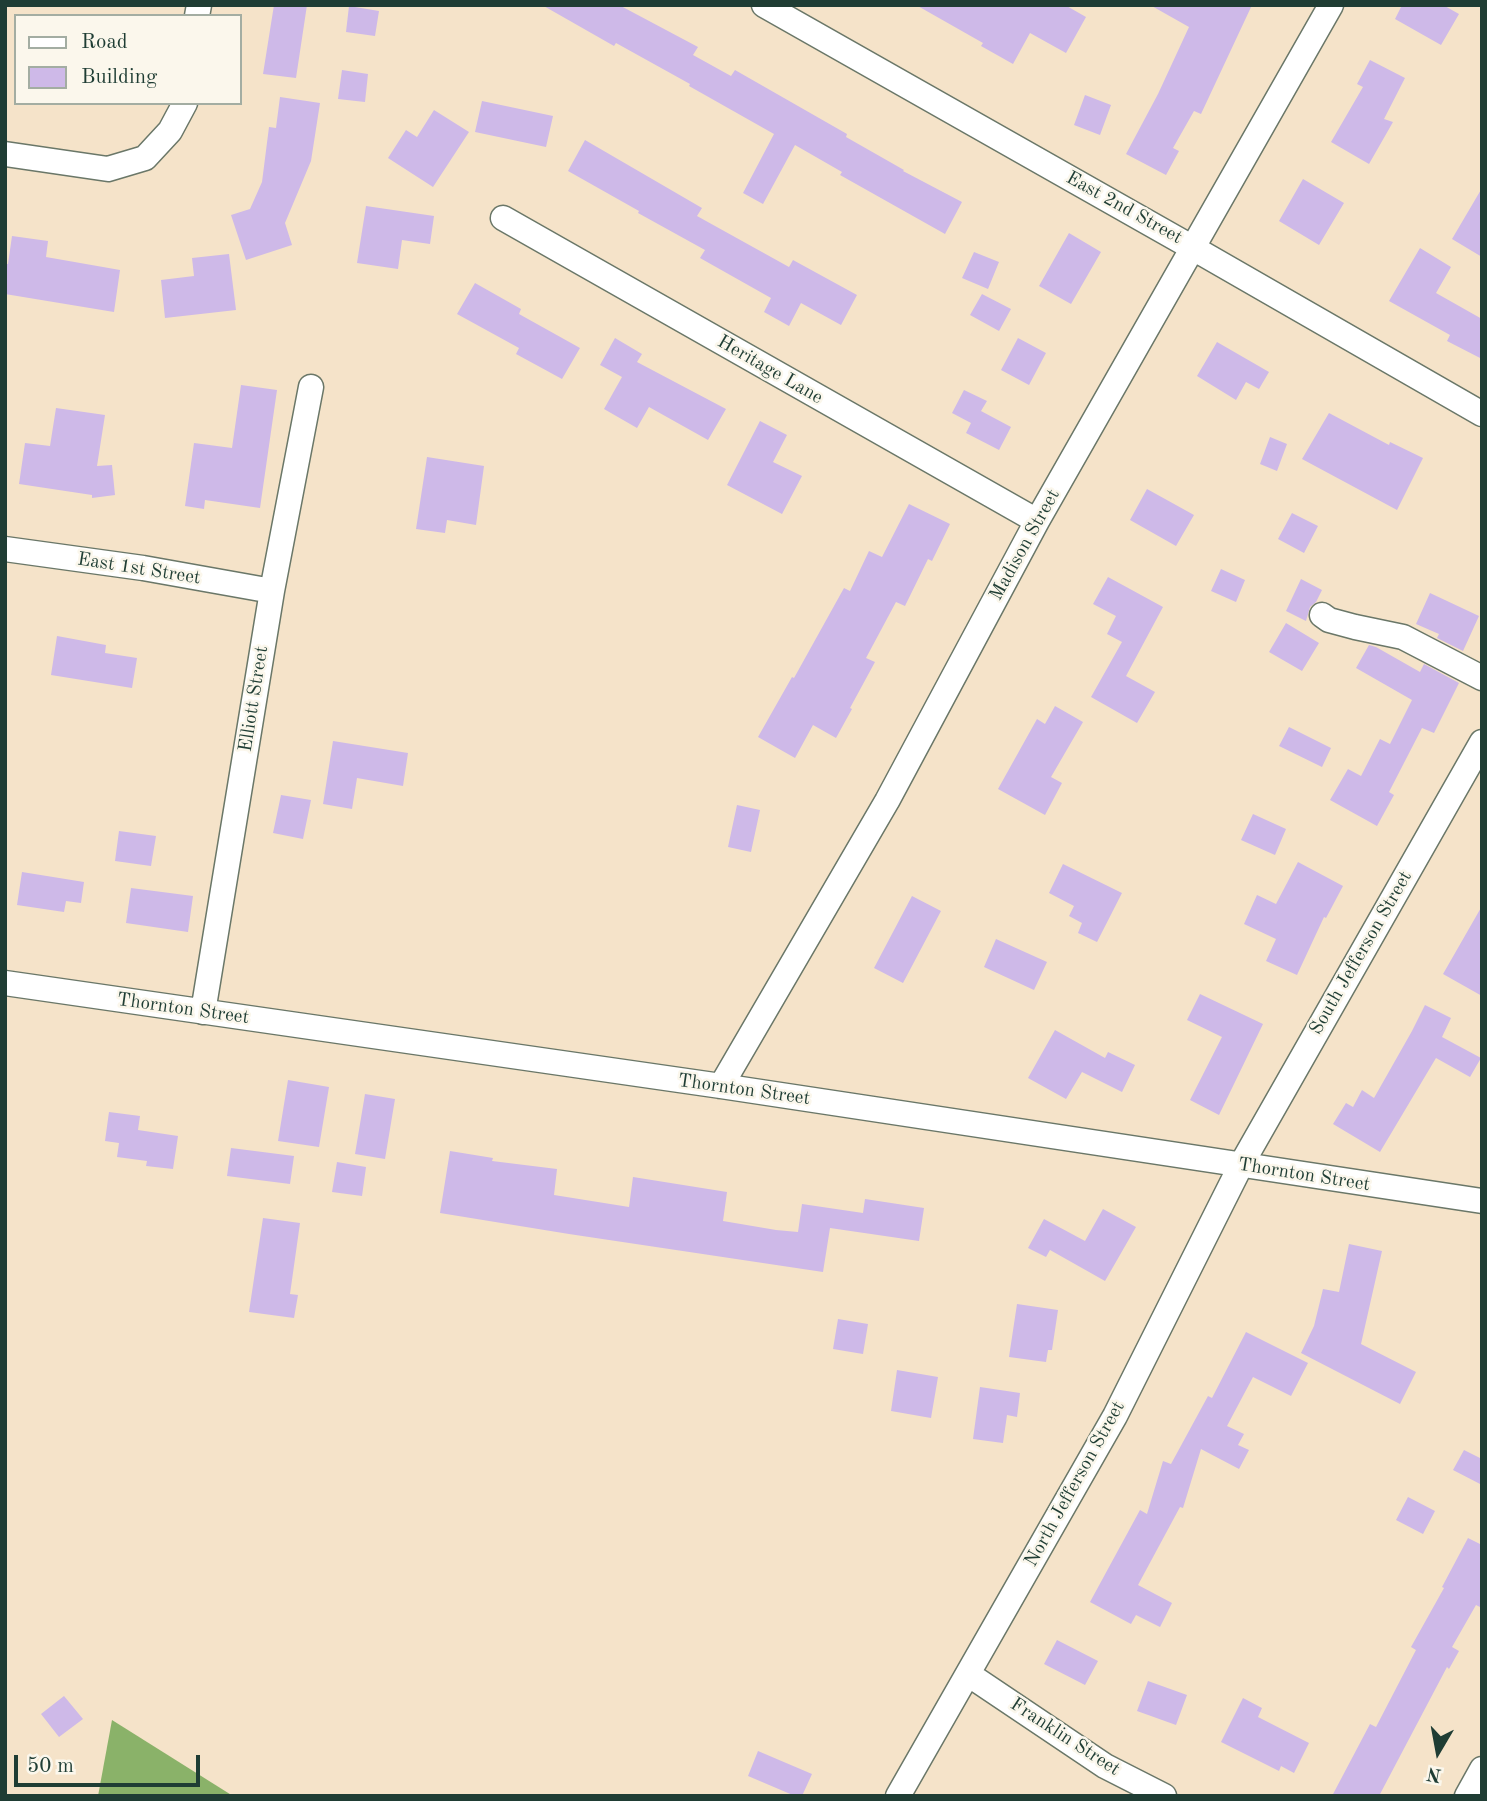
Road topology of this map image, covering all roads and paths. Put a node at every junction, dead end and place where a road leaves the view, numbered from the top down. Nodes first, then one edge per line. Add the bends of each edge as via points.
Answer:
1 (764, 5) edge
2 (1331, 5) edge
3 (184, 105) edge
4 (5, 154) edge
5 (503, 218) dead end
6 (1193, 248) junction
7 (311, 387) dead end
8 (1482, 414) edge
9 (1037, 521) junction
10 (5, 549) edge
11 (272, 591) junction
12 (1322, 615) dead end
13 (1482, 678) edge
14 (1482, 742) edge
15 (5, 983) edge
16 (203, 1012) junction
17 (720, 1086) junction
18 (1241, 1165) junction
19 (1482, 1201) edge
20 (968, 1674) junction
21 (1482, 1769) edge
22 (898, 1796) edge
23 (1164, 1796) edge
24 (1467, 1796) edge

1 - 6 street, East 2nd Street
2 - 6 street, Madison Street
3 - 4 street via 170,131 145,158 108,169
5 - 9 street, Heritage Lane
6 - 8 street, East 2nd Street
6 - 9 street, Madison Street
7 - 11 street, Elliott Street
9 - 17 street, Madison Street via 887,801
10 - 11 street, East 1st Street
11 - 16 street, Elliott Street
12 - 13 street via 1403,637
14 - 18 street, South Jefferson Street
15 - 16 street, Thornton Street
16 - 17 street, Thornton Street
17 - 18 street, Thornton Street
18 - 19 street, Thornton Street
18 - 20 street, North Jefferson Street via 1115,1416
20 - 22 street, North Jefferson Street
20 - 23 street, Franklin Street via 1105,1766
21 - 24 street

